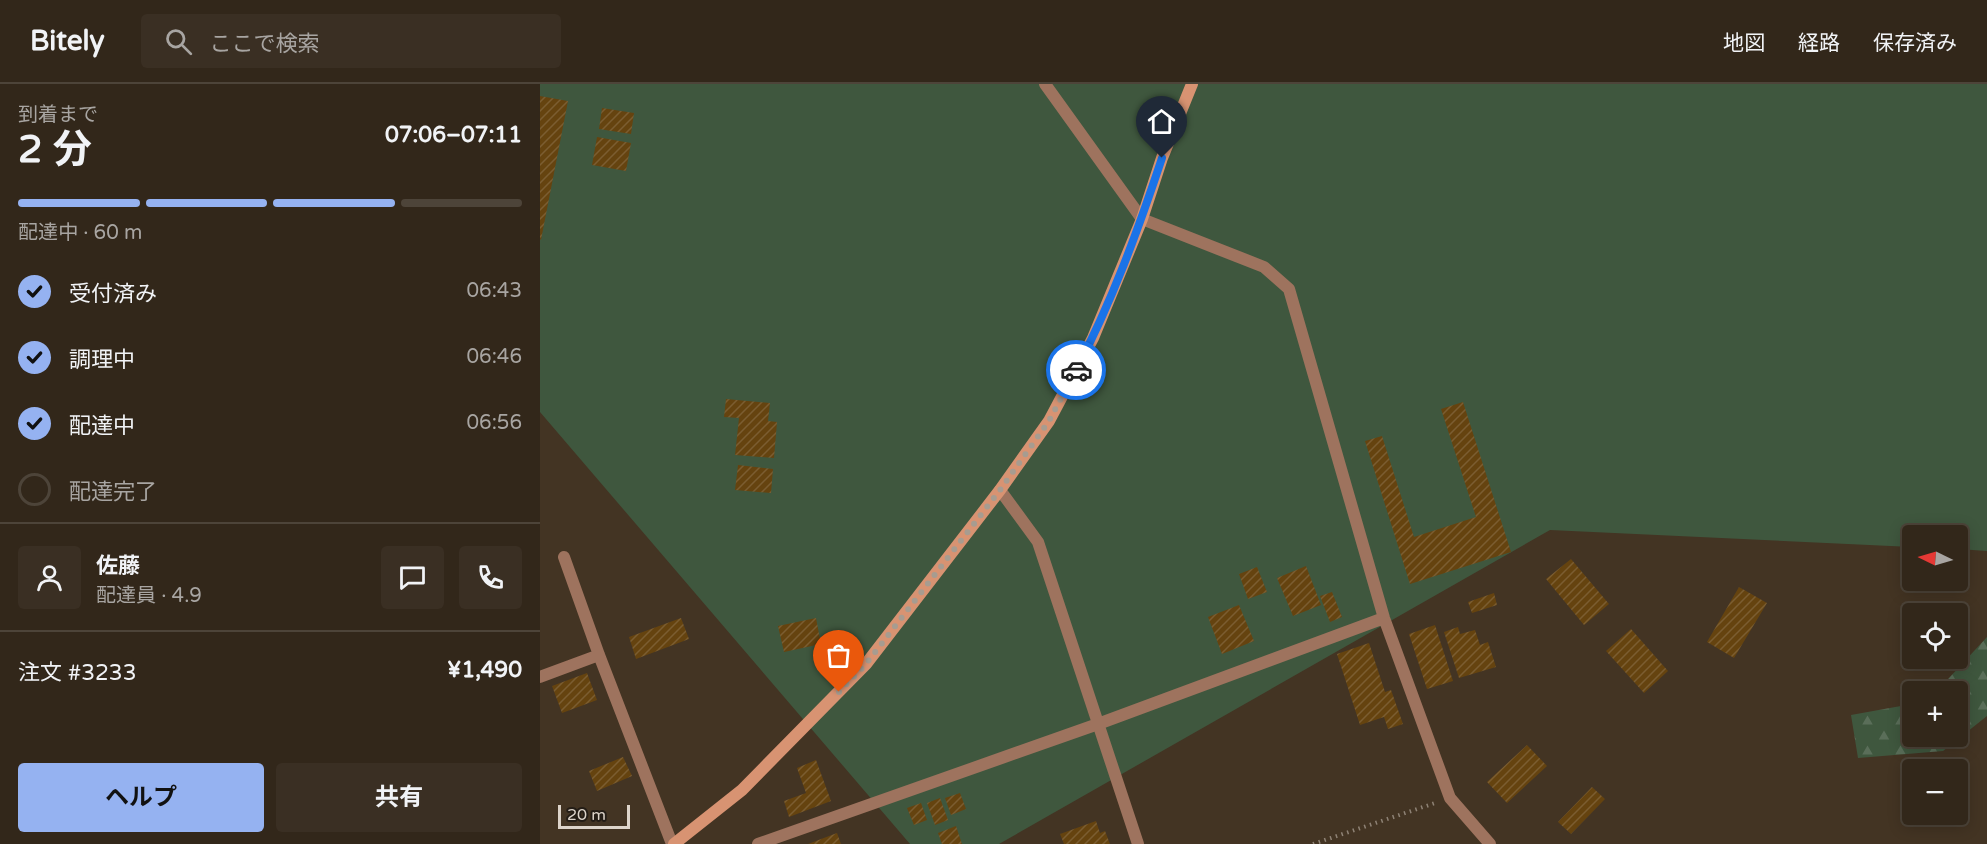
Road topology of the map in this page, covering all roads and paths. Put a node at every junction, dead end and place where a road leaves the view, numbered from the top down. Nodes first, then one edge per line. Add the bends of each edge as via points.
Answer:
1 (1045, 84) edge
2 (1192, 84) edge
3 (1142, 219) junction
4 (1000, 490) junction
5 (564, 557) dead end
6 (1384, 618) junction
7 (599, 655) junction
8 (540, 677) edge
9 (1098, 724) junction
10 (1450, 798) junction
11 (674, 844) edge
12 (758, 844) edge
13 (1138, 844) edge
14 (1313, 844) edge
15 (1490, 844) edge

1 - 3 street
2 - 3 street
3 - 4 street via 1093,338 1049,421
3 - 6 street via 1264,267 1288,289
4 - 9 street via 1038,542
4 - 11 street via 866,664 742,790
5 - 7 street
6 - 9 street
6 - 10 street
7 - 8 street
7 - 11 street
9 - 12 street
9 - 13 street
10 - 14 path
10 - 15 street

